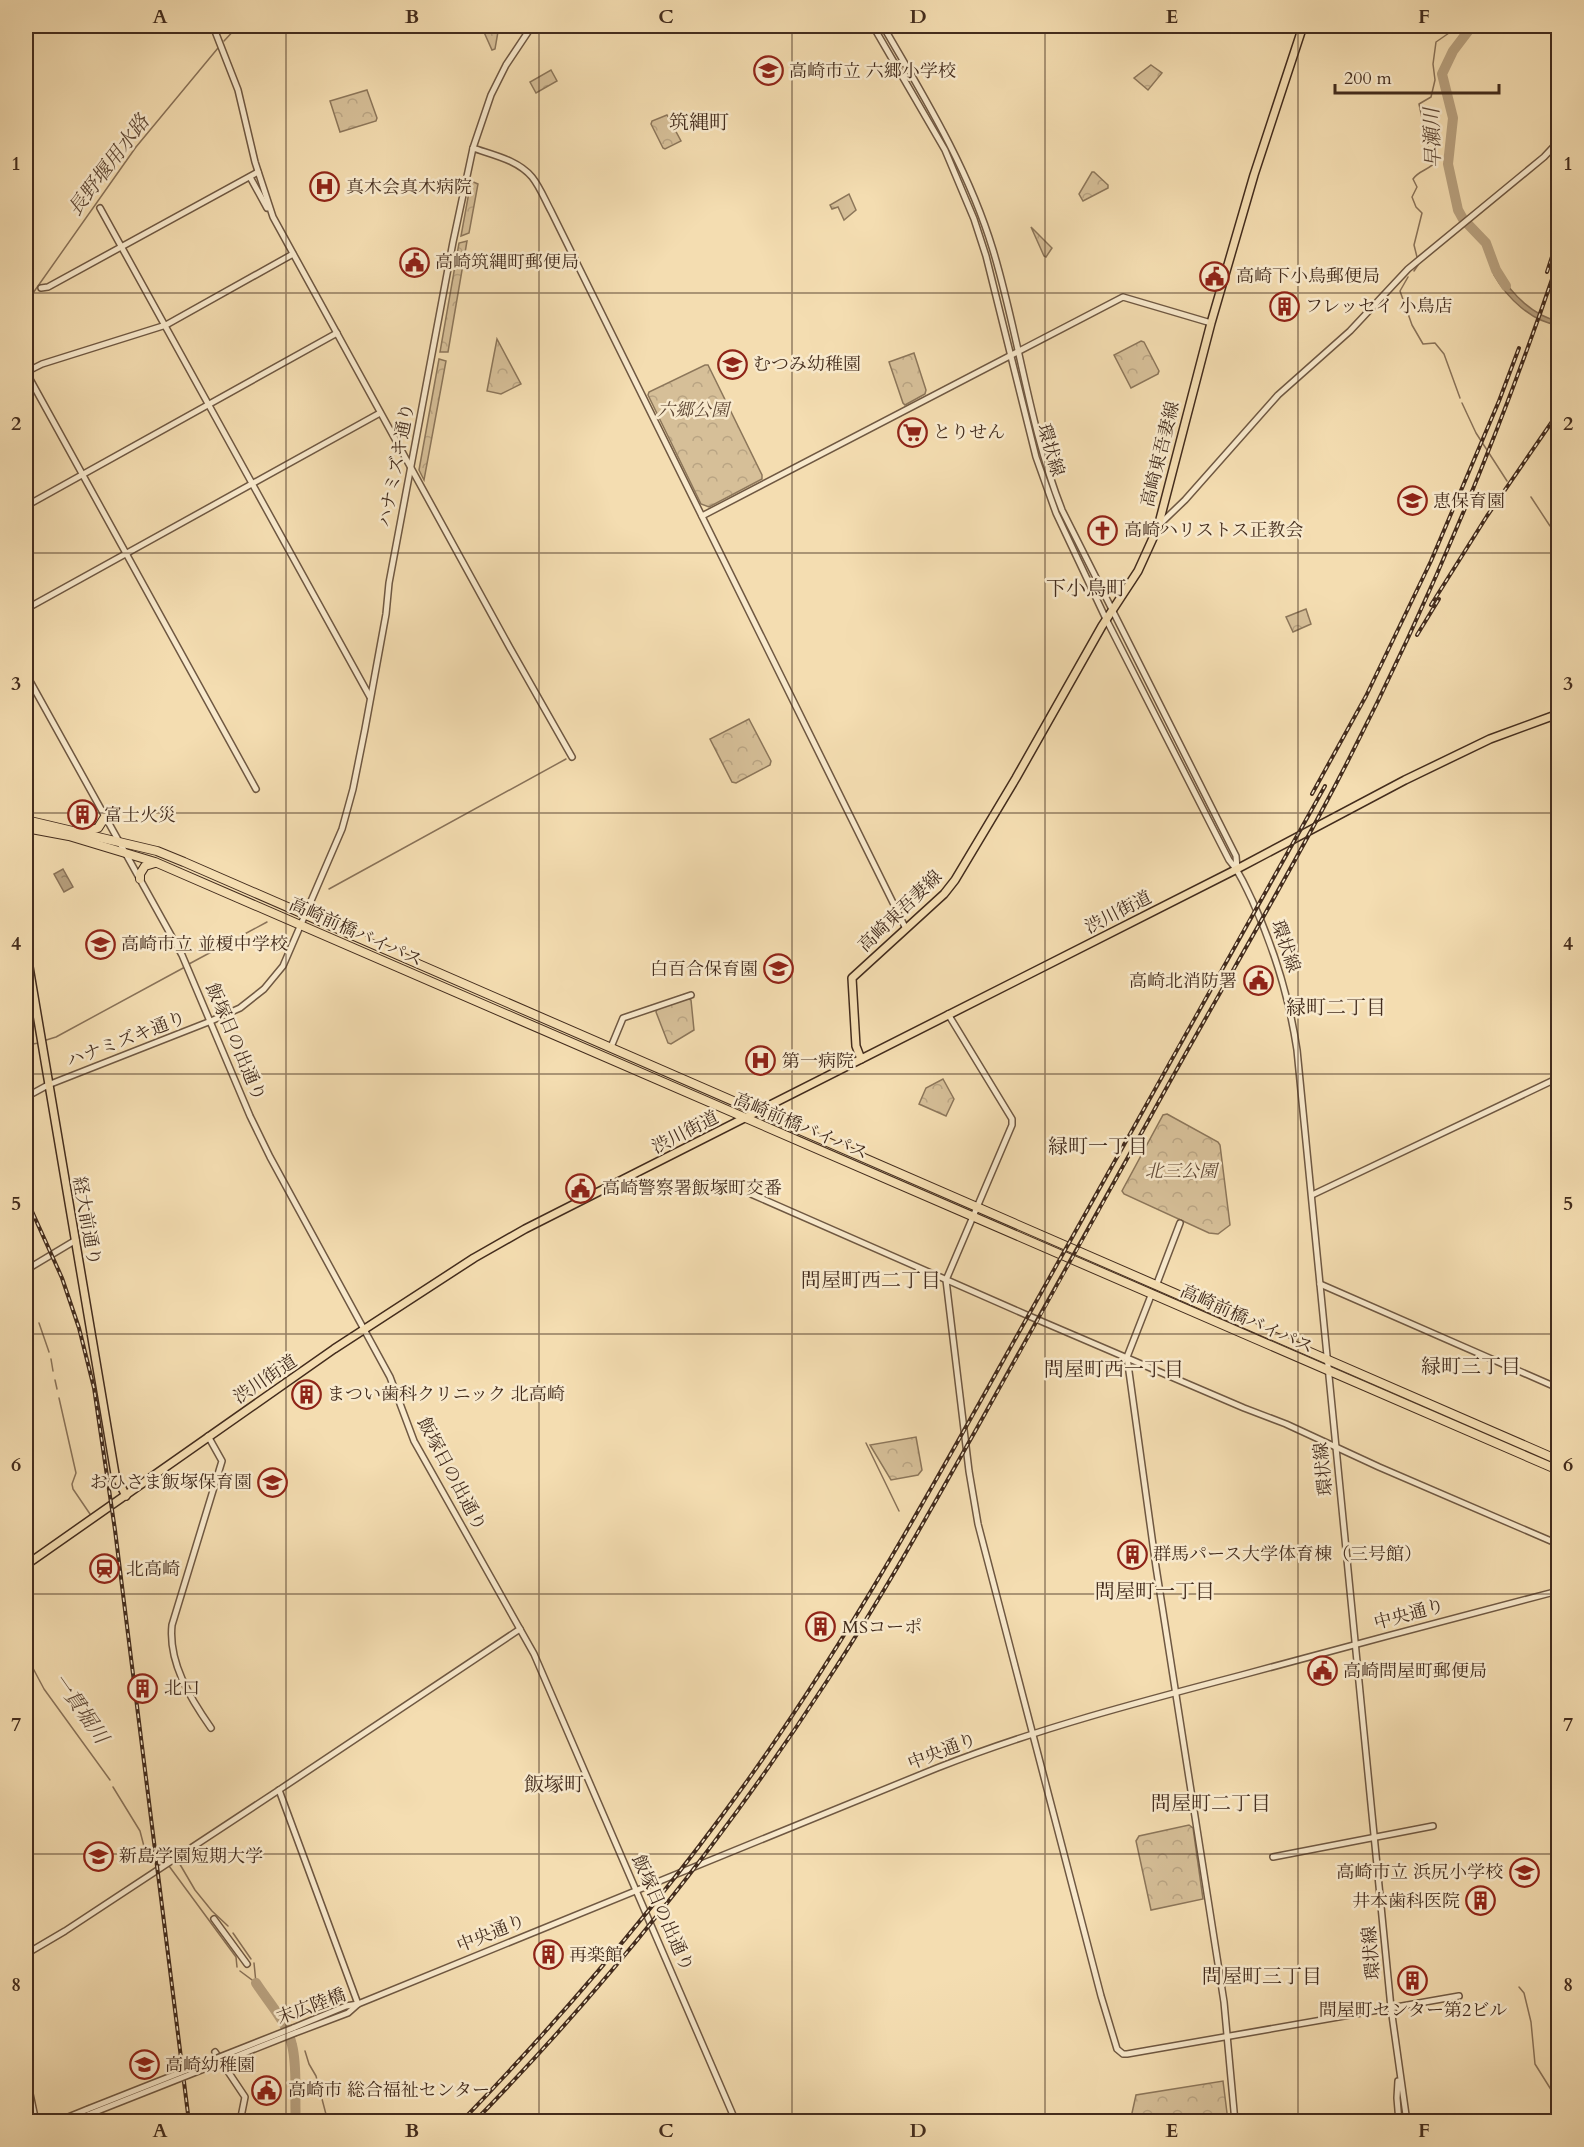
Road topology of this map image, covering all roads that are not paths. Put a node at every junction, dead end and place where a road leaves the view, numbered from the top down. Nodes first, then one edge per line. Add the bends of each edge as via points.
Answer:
1 (213, 26) edge
2 (532, 26) edge
3 (873, 26) edge
4 (883, 26) edge
5 (1303, 26) edge
6 (1558, 142) edge
7 (473, 148) junction
8 (258, 172) junction
9 (250, 177) junction
10 (100, 208) dead end
11 (273, 217) junction
12 (123, 247) junction
13 (293, 255) junction
14 (41, 288) dead end
15 (1210, 323) junction
16 (166, 325) junction
17 (337, 333) junction
18 (1018, 352) junction
19 (1011, 356) junction
20 (209, 403) junction
21 (380, 413) junction
22 (411, 469) junction
23 (82, 474) junction
24 (253, 483) junction
25 (26, 506) edge
26 (702, 516) junction
27 (1158, 526) junction
28 (126, 553) junction
29 (26, 609) edge
30 (1111, 610) junction
31 (1106, 619) junction
32 (26, 674) edge
33 (370, 698) junction
34 (1558, 714) edge
35 (572, 757) dead end
36 (256, 789) dead end
37 (105, 817) junction
38 (26, 820) edge
39 (26, 828) edge
40 (82, 833) junction
41 (118, 841) junction
42 (123, 851) junction
43 (159, 863) junction
44 (1237, 869) junction
45 (140, 879) junction
46 (306, 916) junction
47 (302, 924) junction
48 (906, 929) junction
49 (26, 949) edge
50 (691, 995) dead end
51 (948, 1014) junction
52 (211, 1022) junction
53 (611, 1047) junction
54 (861, 1059) junction
55 (1558, 1078) edge
56 (48, 1085) junction
57 (26, 1097) edge
58 (758, 1112) junction
59 (746, 1118) junction
60 (751, 1194) dead end
61 (1312, 1195) junction
62 (977, 1207) junction
63 (973, 1216) junction
64 (1180, 1223) dead end
65 (76, 1240) junction
66 (26, 1270) edge
67 (946, 1280) junction
68 (1320, 1284) junction
69 (1154, 1289) junction
70 (364, 1330) junction
71 (1127, 1357) junction
72 (1328, 1359) junction
73 (1330, 1372) junction
74 (1558, 1388) edge
75 (208, 1436) junction
76 (1335, 1446) junction
77 (1558, 1460) edge
78 (1558, 1470) edge
79 (126, 1496) junction
80 (1551, 1541) dead end
81 (26, 1565) edge
82 (1558, 1591) edge
83 (520, 1629) junction
84 (1356, 1644) junction
85 (1175, 1693) junction
86 (210, 1728) dead end
87 (1032, 1735) junction
88 (279, 1790) junction
89 (1433, 1826) dead end
90 (1375, 1838) junction
91 (1273, 1857) dead end
92 (636, 1890) junction
93 (214, 1919) dead end
94 (26, 1954) edge
95 (247, 1964) dead end
96 (1459, 1996) dead end
97 (358, 2004) junction
98 (1391, 2008) junction
99 (1228, 2037) junction
100 (215, 2052) dead end
101 (26, 2075) edge
102 (1399, 2076) junction
103 (89, 2111) junction
104 (36, 2121) edge
105 (56, 2121) edge
106 (71, 2121) edge
107 (240, 2121) edge
108 (736, 2121) edge
109 (1235, 2121) edge
110 (1399, 2121) edge
111 (1407, 2121) edge

1 - 8 street via 238,90
2 - 7 street, ハナミズキ通り via 491,95
3 - 19 street, 環状線 via 932,126 960,183 986,256
4 - 18 street, 環状線 via 951,146 974,198 993,251
5 - 15 main road, 高崎東吾妻線
6 - 27 street via 1544,158 1408,269 1350,331 1278,395
7 - 22 street, ハナミズキ通り
7 - 26 street via 515,163 534,179
8 - 9 street
8 - 11 street
9 - 11 street
9 - 12 street
10 - 12 street
11 - 13 street
12 - 14 street
12 - 16 street
13 - 16 street
13 - 17 street
15 - 18 street via 1123,297
15 - 27 main road, 高崎東吾妻線
16 - 20 street
16 - 23 street via 26,372
17 - 20 street
17 - 21 street
18 - 19 street
18 - 30 street, 環状線 via 1050,479
19 - 26 street
19 - 31 street, 環状線 via 1043,482
20 - 23 street
20 - 24 street
21 - 22 street
21 - 24 street
22 - 33 street, ハナミズキ通り
22 - 35 street
23 - 25 street
23 - 28 street
24 - 28 street
24 - 33 street
26 - 48 street
27 - 30 main road, 高崎東吾妻線 via 1140,567
28 - 29 street
28 - 36 street
30 - 31 main road, 高崎東吾妻線
30 - 44 street, 環状線 via 1236,856
31 - 44 street, 環状線
31 - 48 main road, 高崎東吾妻線 via 960,873
32 - 37 street, 飯塚日の出通り
33 - 46 street, ハナミズキ通り via 342,829
34 - 44 main road, 渋川街道 via 1439,763
37 - 40 highway via 98,828
37 - 41 street, 飯塚日の出通り
38 - 40 highway, 高崎前橋バイパス
39 - 42 highway, 高崎前橋バイパス
40 - 41 highway, 高崎前橋バイパス
41 - 42 street, 飯塚日の出通り
41 - 46 highway, 高崎前橋バイパス via 175,858
42 - 43 highway, 高崎前橋バイパス
42 - 45 street, 飯塚日の出通り
43 - 45 highway via 145,866
43 - 47 highway, 高崎前橋バイパス
44 - 51 main road, 渋川街道
44 - 61 street, 環状線 via 1267,933 1288,1003 1297,1050
45 - 52 street, 飯塚日の出通り via 182,955
46 - 47 street, ハナミズキ通り
46 - 53 highway, 高崎前橋バイパス
47 - 52 street, ハナミズキ通り via 283,966 264,989 240,1008
47 - 59 highway, 高崎前橋バイパス
48 - 54 main road, 高崎東吾妻線 via 852,978 856,1046
49 - 56 main road, 経大前通り
50 - 53 street via 623,1018
51 - 54 main road, 渋川街道
51 - 62 street via 1012,1119
52 - 56 street, ハナミズキ通り
52 - 70 street, 飯塚日の出通り via 270,1157
53 - 58 highway, 高崎前橋バイパス
54 - 58 main road, 渋川街道
55 - 61 street
56 - 57 street, ハナミズキ通り
56 - 65 main road, 経大前通り
58 - 59 main road, 渋川街道
58 - 62 highway, 高崎前橋バイパス
59 - 63 highway, 高崎前橋バイパス
59 - 70 main road, 渋川街道 via 525,1229
60 - 67 street
61 - 68 street, 環状線
62 - 63 street
62 - 69 highway, 高崎前橋バイパス via 1057,1240
63 - 67 street
63 - 69 highway, 高崎前橋バイパス
64 - 69 street
65 - 66 street
65 - 79 main road, 経大前通り via 115,1474
67 - 71 street
67 - 87 street via 978,1524
68 - 72 street, 環状線
68 - 74 street
69 - 71 street
69 - 72 highway, 高崎前橋バイパス
69 - 73 highway, 高崎前橋バイパス
70 - 75 main road, 渋川街道
70 - 83 street, 飯塚日の出通り via 390,1377 414,1442
71 - 76 street
71 - 85 street
72 - 73 street, 環状線
72 - 77 highway, 高崎前橋バイパス
73 - 76 street, 環状線
73 - 78 highway, 高崎前橋バイパス
75 - 79 main road, 渋川街道
75 - 86 street via 222,1461 172,1625 171,1644 195,1705
76 - 80 street
76 - 84 street, 環状線
79 - 81 main road, 渋川街道
82 - 84 street, 中央通り
83 - 88 street
83 - 92 street, 飯塚日の出通り
84 - 85 street, 中央通り
84 - 90 street, 環状線
85 - 87 street, 中央通り
85 - 99 street
87 - 92 street, 中央通り via 937,1768
87 - 99 street via 1117,2049 1127,2054
88 - 94 street
88 - 97 street
89 - 90 street
90 - 91 street
90 - 98 street, 環状線
92 - 97 street, 中央通り
92 - 108 street, 飯塚日の出通り
93 - 95 street
96 - 98 street
97 - 103 street, 末広陸橋, bridge
98 - 99 street
98 - 102 street, 環状線
99 - 109 street
100 - 107 street via 245,2097
101 - 104 street
102 - 110 street, 環状線
102 - 111 street, 環状線
103 - 105 street, 末広陸橋
103 - 106 street, 末広陸橋

